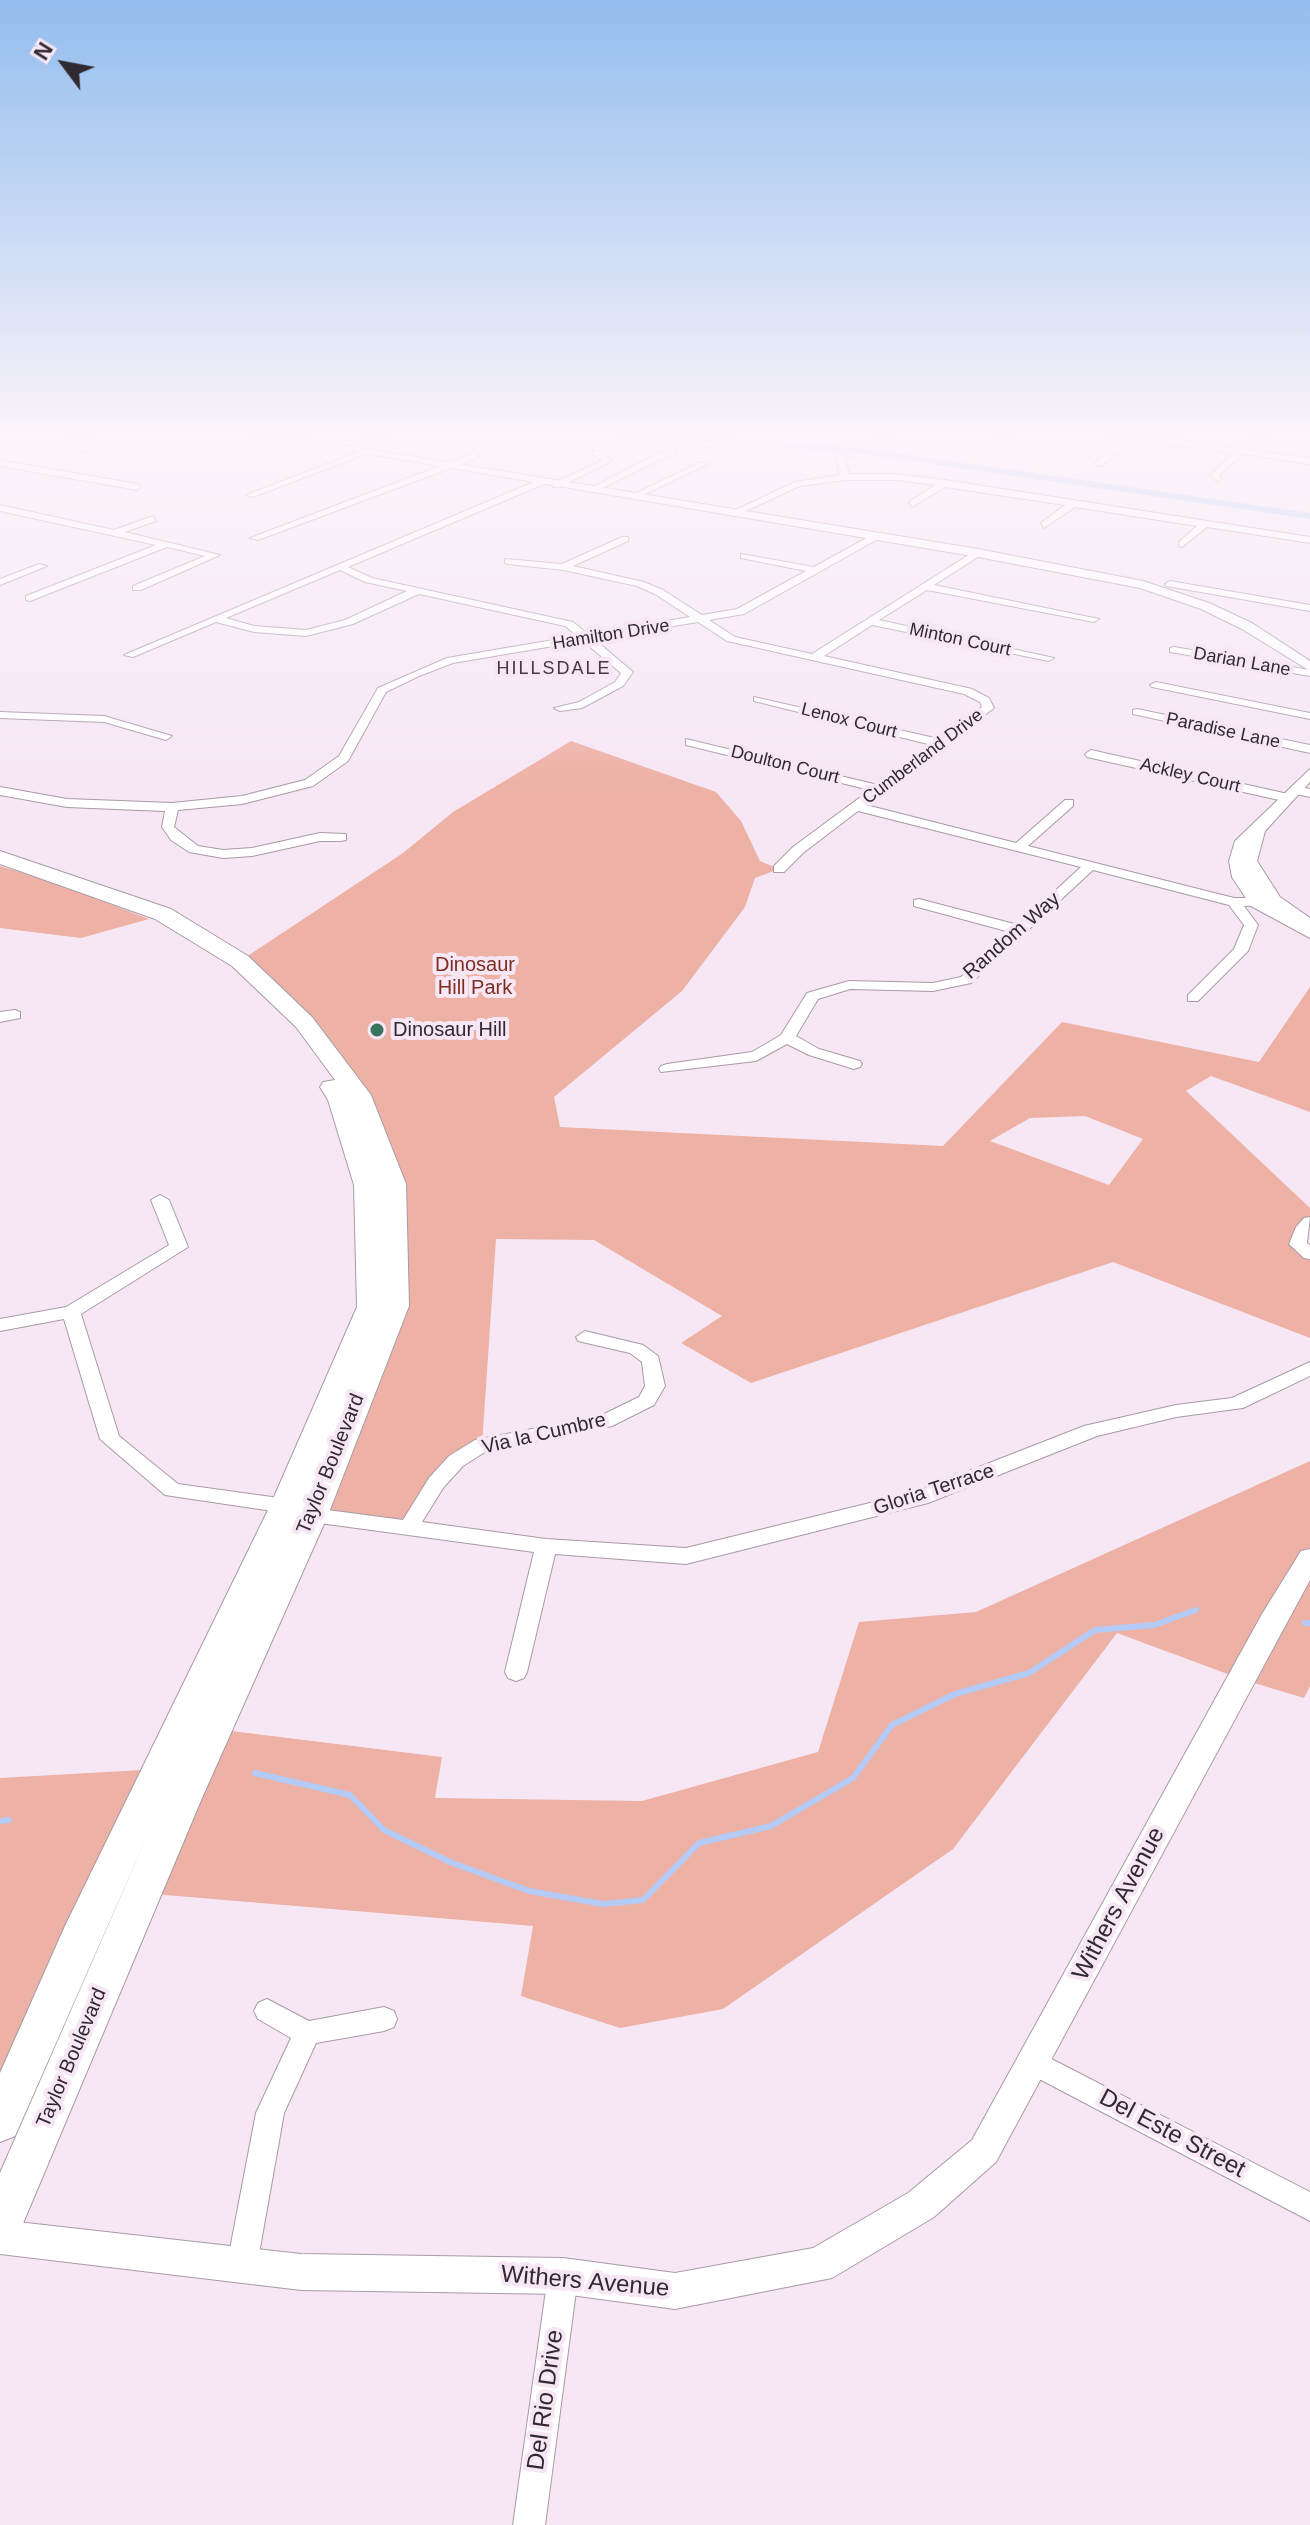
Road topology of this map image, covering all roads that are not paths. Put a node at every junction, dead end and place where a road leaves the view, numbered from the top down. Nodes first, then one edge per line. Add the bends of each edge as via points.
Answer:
1 (147, 552) edge
2 (201, 552) edge
3 (373, 552) edge
4 (597, 552) edge
5 (848, 552) edge
6 (970, 552) edge
7 (978, 553) junction
8 (744, 556) dead end
9 (508, 561) dead end
10 (42, 566) dead end
11 (339, 566) junction
12 (563, 567) junction
13 (815, 570) junction
14 (0, 582) edge
15 (1170, 584) dead end
16 (928, 587) junction
17 (137, 588) dead end
18 (419, 590) junction
19 (30, 598) dead end
20 (1310, 608) edge
21 (217, 619) junction
22 (1094, 619) dead end
23 (702, 620) junction
24 (871, 622) junction
25 (588, 639) junction
26 (1174, 650) dead end
27 (129, 655) dead end
28 (813, 658) junction
29 (1049, 658) dead end
30 (1310, 667) edge
31 (1310, 673) edge
32 (1156, 685) dead end
33 (758, 699) dead end
34 (560, 708) dead end
35 (1137, 712) dead end
36 (0, 715) edge
37 (1310, 716) edge
38 (166, 736) dead end
39 (690, 742) dead end
40 (940, 743) junction
41 (1310, 749) edge
42 (1091, 754) dead end
43 (1310, 773) edge
44 (880, 789) junction
45 (0, 791) edge
46 (1298, 794) edge
47 (1069, 803) dead end
48 (172, 807) junction
49 (857, 807) junction
50 (341, 837) dead end
51 (1019, 847) junction
52 (0, 857) edge
53 (1091, 865) junction
54 (0, 866) edge
55 (779, 869) dead end
56 (1234, 902) junction
57 (1266, 902) junction
58 (919, 903) dead end
59 (1310, 926) edge
60 (1021, 930) junction
61 (1310, 933) edge
62 (1193, 998) dead end
63 (787, 1038) junction
64 (854, 1064) dead end
65 (667, 1069) dead end
66 (160, 1200) dead end
67 (1310, 1222) edge
68 (1310, 1254) edge
69 (71, 1312) junction
70 (0, 1325) edge
71 (585, 1337) dead end
72 (1310, 1368) edge
73 (299, 1510) junction
74 (409, 1527) junction
75 (546, 1546) junction
76 (1310, 1558) edge
77 (516, 1672) dead end
78 (267, 2011) dead end
79 (384, 2019) dead end
80 (307, 2033) junction
81 (1034, 2062) junction
82 (0, 2122) edge
83 (1310, 2207) edge
84 (0, 2225) edge
85 (0, 2237) edge
86 (242, 2265) junction
87 (563, 2276) junction
88 (529, 2525) edge

1 - 19 street
2 - 17 street via 215,555
3 - 11 street
4 - 12 street
5 - 13 street, Hamilton Drive
6 - 7 street
7 - 16 street
7 - 30 street via 1143,585 1205,606
8 - 13 street
9 - 12 street
10 - 14 street
11 - 18 street via 369,580
11 - 21 street
12 - 23 street via 640,584
13 - 23 street, Hamilton Drive via 740,612
15 - 20 street
16 - 22 street
16 - 24 street
18 - 21 street via 349,622 306,633 254,629
18 - 25 street via 569,624
21 - 27 street
23 - 25 street, Hamilton Drive
23 - 28 street via 731,639
24 - 28 street
24 - 29 street, Minton Court
25 - 34 street via 627,672 619,684 582,705
25 - 48 street, Hamilton Drive via 451,660 415,674 382,690 344,758 309,783 242,800
26 - 31 street, Darian Lane
28 - 40 street, Cumberland Drive via 968,691 985,700 988,708
32 - 37 street
33 - 40 street, Lenox Court
35 - 41 street, Paradise Lane
36 - 38 street via 104,719
39 - 44 street, Doulton Court
40 - 44 street, Cumberland Drive
42 - 46 street, Ackley Court
43 - 46 street
44 - 49 street, Cumberland Drive
45 - 48 street, Hamilton Drive via 67,803
46 - 57 street via 1257,830 1249,861
47 - 51 street
48 - 50 street via 168,827 194,849 252,852
49 - 51 street, Cumberland Drive
49 - 55 street
51 - 53 street, Cumberland Drive
52 - 73 main road, Taylor Boulevard via 163,914 240,961 304,1022 359,1095 393,1184 395,1306
53 - 56 street, Cumberland Drive
53 - 60 street, Random Way
54 - 73 main road, Taylor Boulevard via 149,919 224,967 292,1032 341,1100 367,1185 371,1307
56 - 57 street, Cumberland Drive
56 - 62 street via 1251,925 1241,951
57 - 59 street
57 - 61 street
58 - 60 street
60 - 63 street, Random Way via 966,980 933,987 849,985 812,996
63 - 64 street
63 - 65 street via 756,1056
66 - 69 street via 179,1247
67 - 68 street via 1298,1244
69 - 70 street
69 - 73 street, Gloria Terrace via 110,1439 172,1490
71 - 74 street, Via la Cumbre via 636,1349 651,1360 655,1386 647,1401 605,1421 482,1445 456,1461 436,1483
72 - 75 street, Gloria Terrace via 1236,1404 1176,1411 1091,1431 921,1498 686,1556
73 - 74 street, Gloria Terrace
73 - 82 main road, Taylor Boulevard via 85,1926
73 - 84 main road, Taylor Boulevard via 183,1798
74 - 75 street, Gloria Terrace
75 - 77 street
76 - 81 street, Withers Avenue
78 - 80 street
79 - 80 street
80 - 86 street via 270,2113
81 - 83 street, Del Este Street
81 - 87 street, Withers Avenue via 984,2151 921,2205 819,2265 675,2291
85 - 86 street, Withers Avenue
86 - 87 street, Withers Avenue via 301,2272
87 - 88 street, Del Rio Drive

